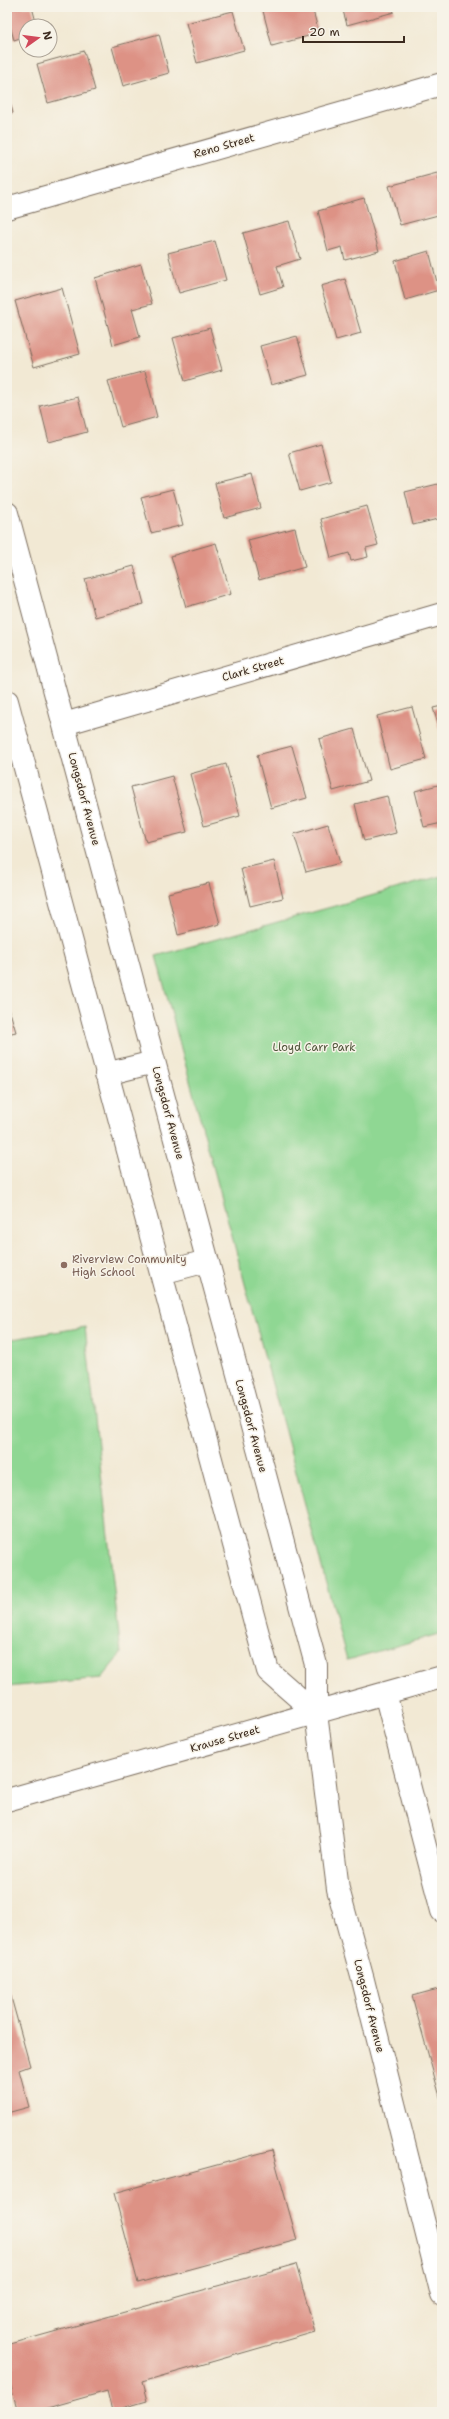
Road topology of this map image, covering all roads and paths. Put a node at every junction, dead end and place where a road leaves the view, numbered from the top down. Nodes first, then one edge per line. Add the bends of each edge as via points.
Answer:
1 (442, 84) edge
2 (7, 208) edge
3 (7, 513) edge
4 (442, 614) edge
5 (7, 701) edge
6 (64, 724) junction
7 (154, 1062) junction
8 (106, 1074) junction
9 (207, 1261) junction
10 (161, 1273) junction
11 (442, 1677) edge
12 (385, 1693) junction
13 (316, 1714) junction
14 (7, 1800) edge
15 (442, 1911) edge
16 (442, 2295) edge

1 - 2 street, Reno Street
3 - 6 street, Longsdorf Avenue
4 - 6 street, Clark Street
5 - 8 street
6 - 7 street, Longsdorf Avenue
7 - 8 street
7 - 9 street, Longsdorf Avenue
8 - 10 street
9 - 10 street
9 - 13 street, Longsdorf Avenue via 316,1665
10 - 13 street via 268,1671
11 - 12 street, Krause Street
12 - 13 street, Krause Street
12 - 15 street
13 - 14 street, Krause Street
13 - 16 street, Longsdorf Avenue via 338,1889

